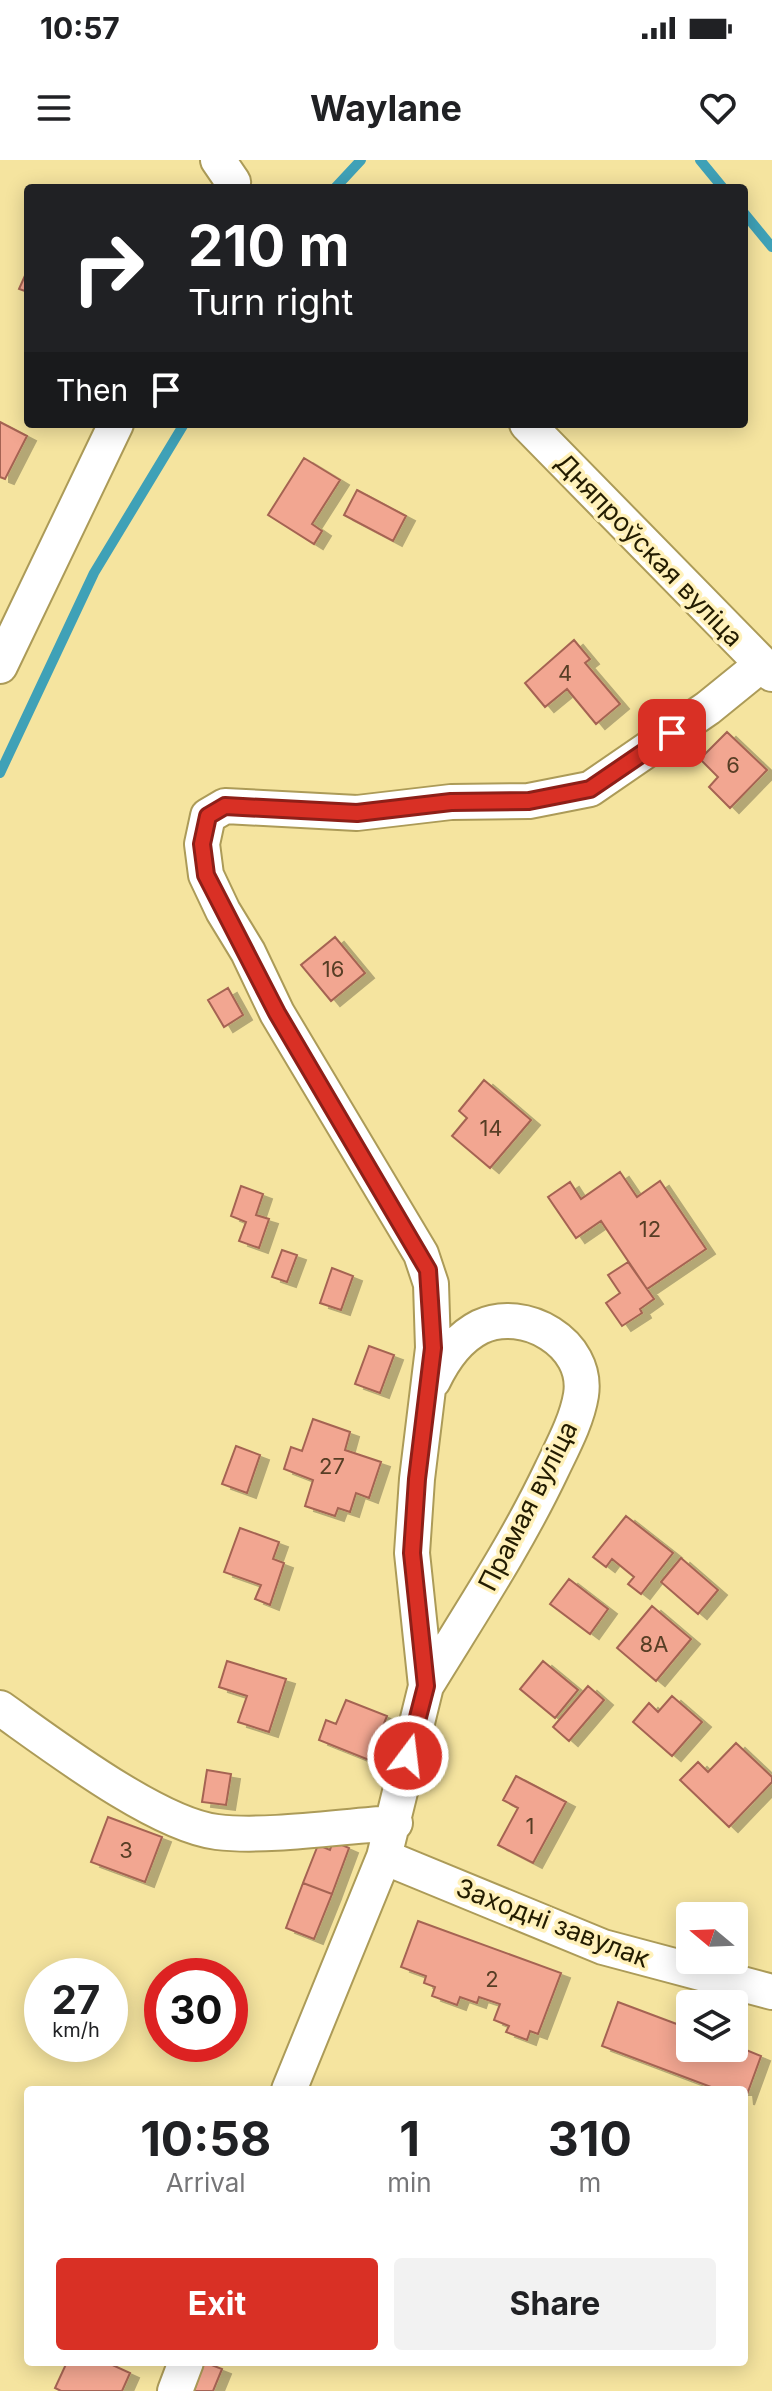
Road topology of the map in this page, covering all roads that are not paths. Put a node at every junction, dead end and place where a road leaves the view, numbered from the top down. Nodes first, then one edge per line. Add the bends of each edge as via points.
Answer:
1 (114, 428) edge
2 (531, 428) edge
3 (0, 666) edge
4 (766, 669) edge
5 (429, 1388) junction
6 (426, 1686) junction
7 (0, 1708) edge
8 (395, 1823) junction
9 (384, 1857) junction
10 (772, 1992) edge
11 (291, 2086) edge
12 (184, 2366) edge
13 (175, 2391) edge

1 - 3 street
2 - 4 street, Дняпроўская вуліца
4 - 5 street, Прамая вуліца via 590,789 529,801 451,802 357,813 225,806 208,816 202,844 206,875 277,1013 428,1270 434,1323
5 - 6 street, Прамая вуліца via 412,1553
5 - 6 street, Прамая вуліца via 463,1339 479,1327 515,1320 559,1340 579,1367 582,1381 573,1420 543,1489 495,1578
6 - 8 street, Прамая вуліца
7 - 8 street via 84,1767 187,1824 218,1832
8 - 9 street, Прамая вуліца
9 - 10 street, Заходні завулак via 603,1947
9 - 11 street, Прамая вуліца
12 - 13 street

